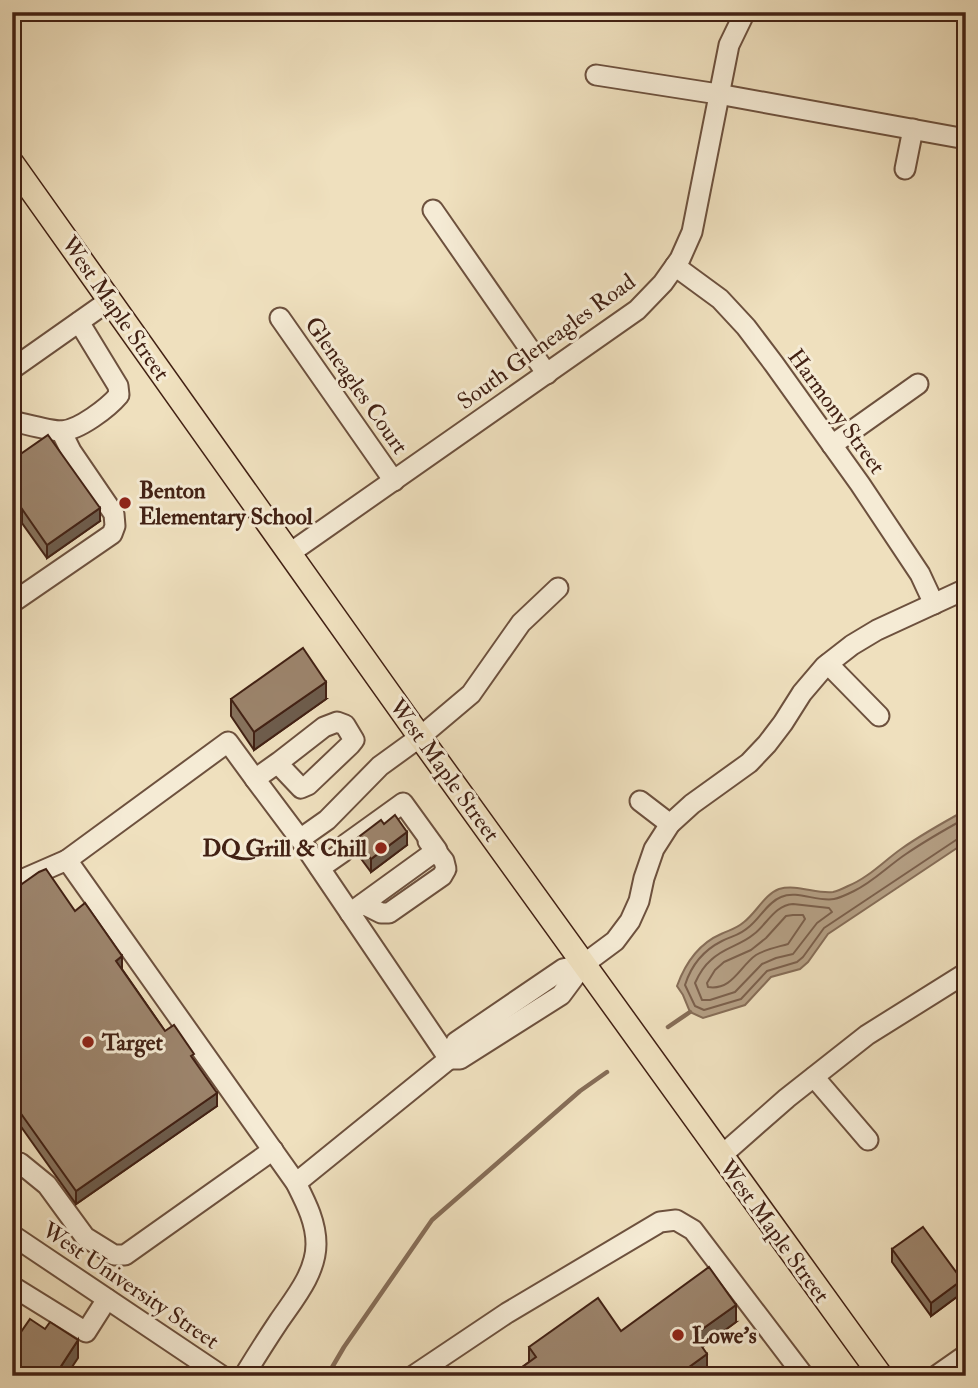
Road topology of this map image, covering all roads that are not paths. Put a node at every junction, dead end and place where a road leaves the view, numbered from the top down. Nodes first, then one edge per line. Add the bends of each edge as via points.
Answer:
1 (745, 12) edge
2 (596, 75) dead end
3 (718, 94) junction
4 (913, 129) junction
5 (966, 139) edge
6 (12, 163) edge
7 (905, 169) dead end
8 (433, 210) dead end
9 (676, 267) junction
10 (110, 300) junction
11 (280, 318) dead end
12 (79, 322) junction
13 (12, 369) edge
14 (547, 374) junction
15 (918, 384) dead end
16 (12, 421) edge
17 (61, 431) junction
18 (832, 445) junction
19 (394, 481) junction
20 (290, 553) junction
21 (558, 588) dead end
22 (966, 589) edge
23 (16, 600) dead end
24 (934, 604) junction
25 (828, 664) junction
26 (879, 716) dead end
27 (420, 737) junction
28 (279, 762) dead end
29 (255, 779) junction
30 (640, 801) dead end
31 (670, 824) junction
32 (300, 839) junction
33 (67, 860) junction
34 (320, 868) junction
35 (12, 884) edge
36 (357, 909) junction
37 (584, 964) junction
38 (966, 973) edge
39 (449, 1059) junction
40 (814, 1077) junction
41 (868, 1139) dead end
42 (272, 1150) junction
43 (721, 1156) junction
44 (15, 1162) edge
45 (296, 1183) junction
46 (12, 1235) edge
47 (12, 1291) edge
48 (107, 1299) junction
49 (966, 1355) edge
50 (222, 1376) edge
51 (244, 1376) edge
52 (413, 1376) edge
53 (804, 1376) edge
54 (881, 1376) edge
55 (936, 1376) edge

1 - 3 street, South Gleneagles Road via 729,45
2 - 3 street
3 - 4 street
3 - 9 street, South Gleneagles Road via 692,232
4 - 5 street
4 - 7 street
6 - 10 main road, West Maple Street
8 - 14 street
9 - 14 street, South Gleneagles Road via 637,310
9 - 18 street, Harmony Street via 720,299 746,327
10 - 12 street
10 - 20 main road, West Maple Street
11 - 19 street, Gleneagles Court
12 - 13 street
12 - 17 street via 119,395 74,428
14 - 19 street, South Gleneagles Road
15 - 18 street
16 - 17 street
17 - 23 street via 114,514 115,526 112,534
18 - 24 street, Harmony Street via 920,574
19 - 20 street, South Gleneagles Road
20 - 27 main road, West Maple Street
21 - 27 street via 521,623 471,694
22 - 24 street
24 - 25 street via 877,630
25 - 26 street
25 - 31 street via 749,763
27 - 32 street via 380,766 327,820
27 - 37 main road, West Maple Street
28 - 29 street
29 - 32 street
29 - 33 street via 228,742
30 - 31 street
31 - 37 street via 654,849 630,921 615,941
32 - 34 street
33 - 35 street
33 - 42 street
34 - 36 street
34 - 36 street via 403,803 437,850
36 - 39 street
37 - 39 street via 561,995 460,1059
37 - 43 main road, West Maple Street
38 - 40 street via 867,1035
39 - 45 street
40 - 41 street
40 - 43 street
42 - 44 street via 125,1255 114,1255 85,1237 47,1185
42 - 45 street
43 - 54 main road, West Maple Street
45 - 51 street via 311,1214 314,1259
46 - 48 street, West University Street
47 - 48 street via 15,1288 86,1332
48 - 50 street, West University Street
49 - 55 street
52 - 53 street via 660,1222 676,1220 693,1230

